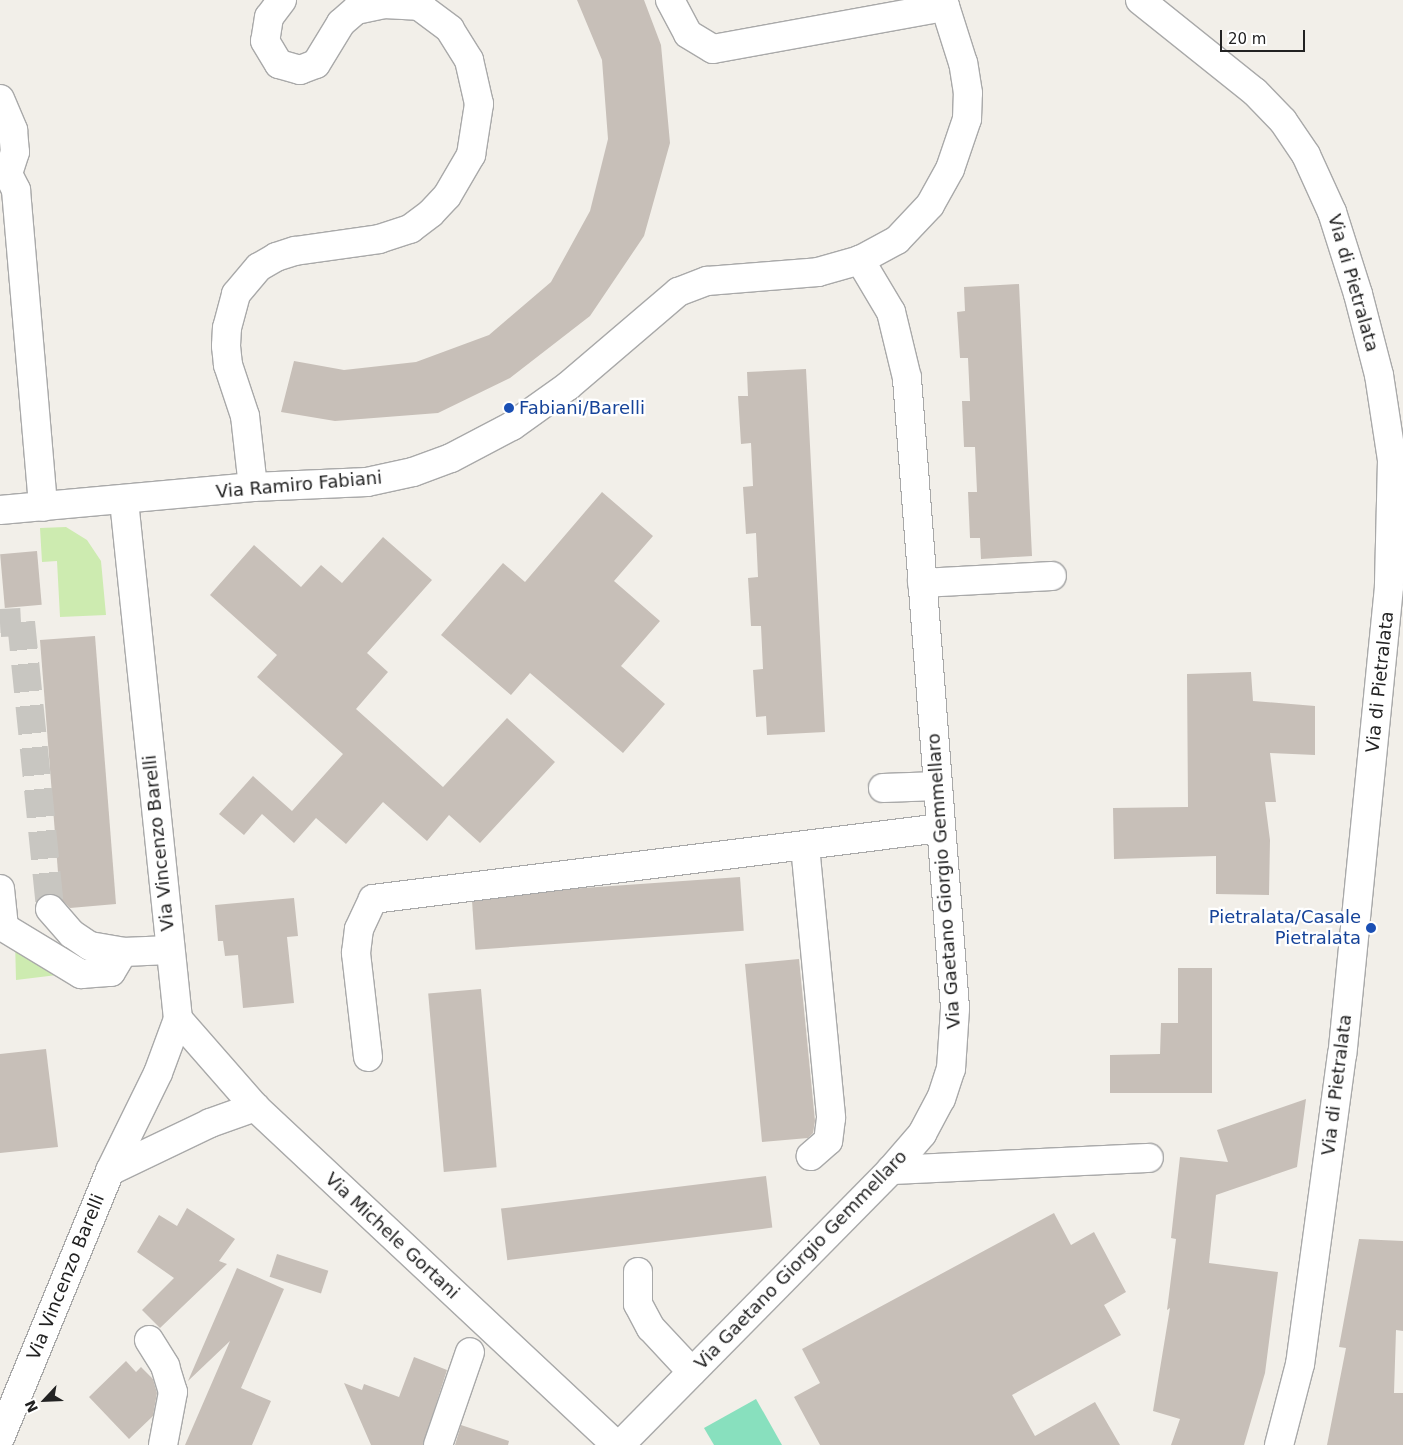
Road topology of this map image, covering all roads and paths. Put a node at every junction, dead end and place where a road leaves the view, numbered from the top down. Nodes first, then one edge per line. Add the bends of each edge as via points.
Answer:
1 (282, 0) edge
2 (670, 0) edge
3 (1140, 0) edge
4 (417, 3) edge
5 (944, 3) edge
6 (0, 99) edge
7 (4, 174) edge
8 (860, 260) junction
9 (253, 487) junction
10 (124, 501) junction
11 (43, 507) junction
12 (0, 510) edge
13 (1052, 576) dead end
14 (922, 583) junction
15 (938, 786) junction
16 (883, 788) dead end
17 (941, 828) junction
18 (805, 846) junction
19 (0, 889) edge
20 (50, 909) tunnel mouth
21 (2, 925) edge
22 (170, 950) junction
23 (123, 952) junction
24 (178, 1019) junction
25 (368, 1057) dead end
26 (255, 1107) junction
27 (811, 1156) dead end
28 (1148, 1158) dead end
29 (891, 1170) junction
30 (110, 1171) junction
31 (638, 1272) dead end
32 (149, 1340) dead end
33 (470, 1352) dead end
34 (692, 1372) junction
35 (0, 1438) edge
36 (163, 1445) edge
37 (438, 1445) edge
38 (616, 1445) edge
39 (620, 1445) edge
40 (1279, 1445) edge

1 - 4 street via 269,17 265,41 279,64 300,70 316,64 341,23 356,10 384,4
2 - 5 street via 688,34 713,49
3 - 40 street, Via di Pietralata via 1255,92 1283,121 1306,155 1332,212 1358,294 1379,375 1392,460 1389,587 1342,1054 1300,1364
4 - 9 street via 450,29 469,60 479,104 470,155 447,196 410,229 379,239 295,251 276,257 259,267 236,294 226,328 226,346 228,365 245,416
5 - 8 street, Via Ramiro Fabiani via 963,63 968,93 967,119 959,144 930,205 914,224 897,240
6 - 7 street via 14,138 15,152
7 - 11 street via 16,190
8 - 9 street, Via Ramiro Fabiani via 818,272 707,281 678,292 568,386 512,426 451,458 413,472 367,482
8 - 14 street, Via Gaetano Giorgio Gemmellaro via 891,312 901,344 907,378
9 - 10 street, Via Ramiro Fabiani
10 - 11 street, Via Ramiro Fabiani
10 - 22 street, Via Vincenzo Barelli
11 - 12 street, Via Ramiro Fabiani
13 - 14 street
14 - 15 street, Via Gaetano Giorgio Gemmellaro
15 - 16 street
15 - 17 street, Via Gaetano Giorgio Gemmellaro
17 - 18 street
17 - 29 street, Via Gaetano Giorgio Gemmellaro via 955,1008 951,1070 941,1099 922,1134
18 - 25 street via 373,899 359,929 356,953
18 - 27 street via 831,1118 828,1141
19 - 21 street
20 - 23 street via 72,934 90,946
21 - 23 street via 81,974 111,972
22 - 23 street
22 - 24 street, Via Vincenzo Barelli
24 - 26 street, Via Michele Gortani
24 - 30 street, Via Vincenzo Barelli via 158,1073
26 - 30 street, Via Vincenzo Barelli via 210,1124
26 - 38 street, Via Michele Gortani
28 - 29 street
29 - 34 street, Via Gaetano Giorgio Gemmellaro
30 - 35 street, Via Vincenzo Barelli
31 - 34 street via 638,1304 651,1328
32 - 36 street via 165,1366 172,1392
33 - 37 street
34 - 39 street, Via Gaetano Giorgio Gemmellaro

